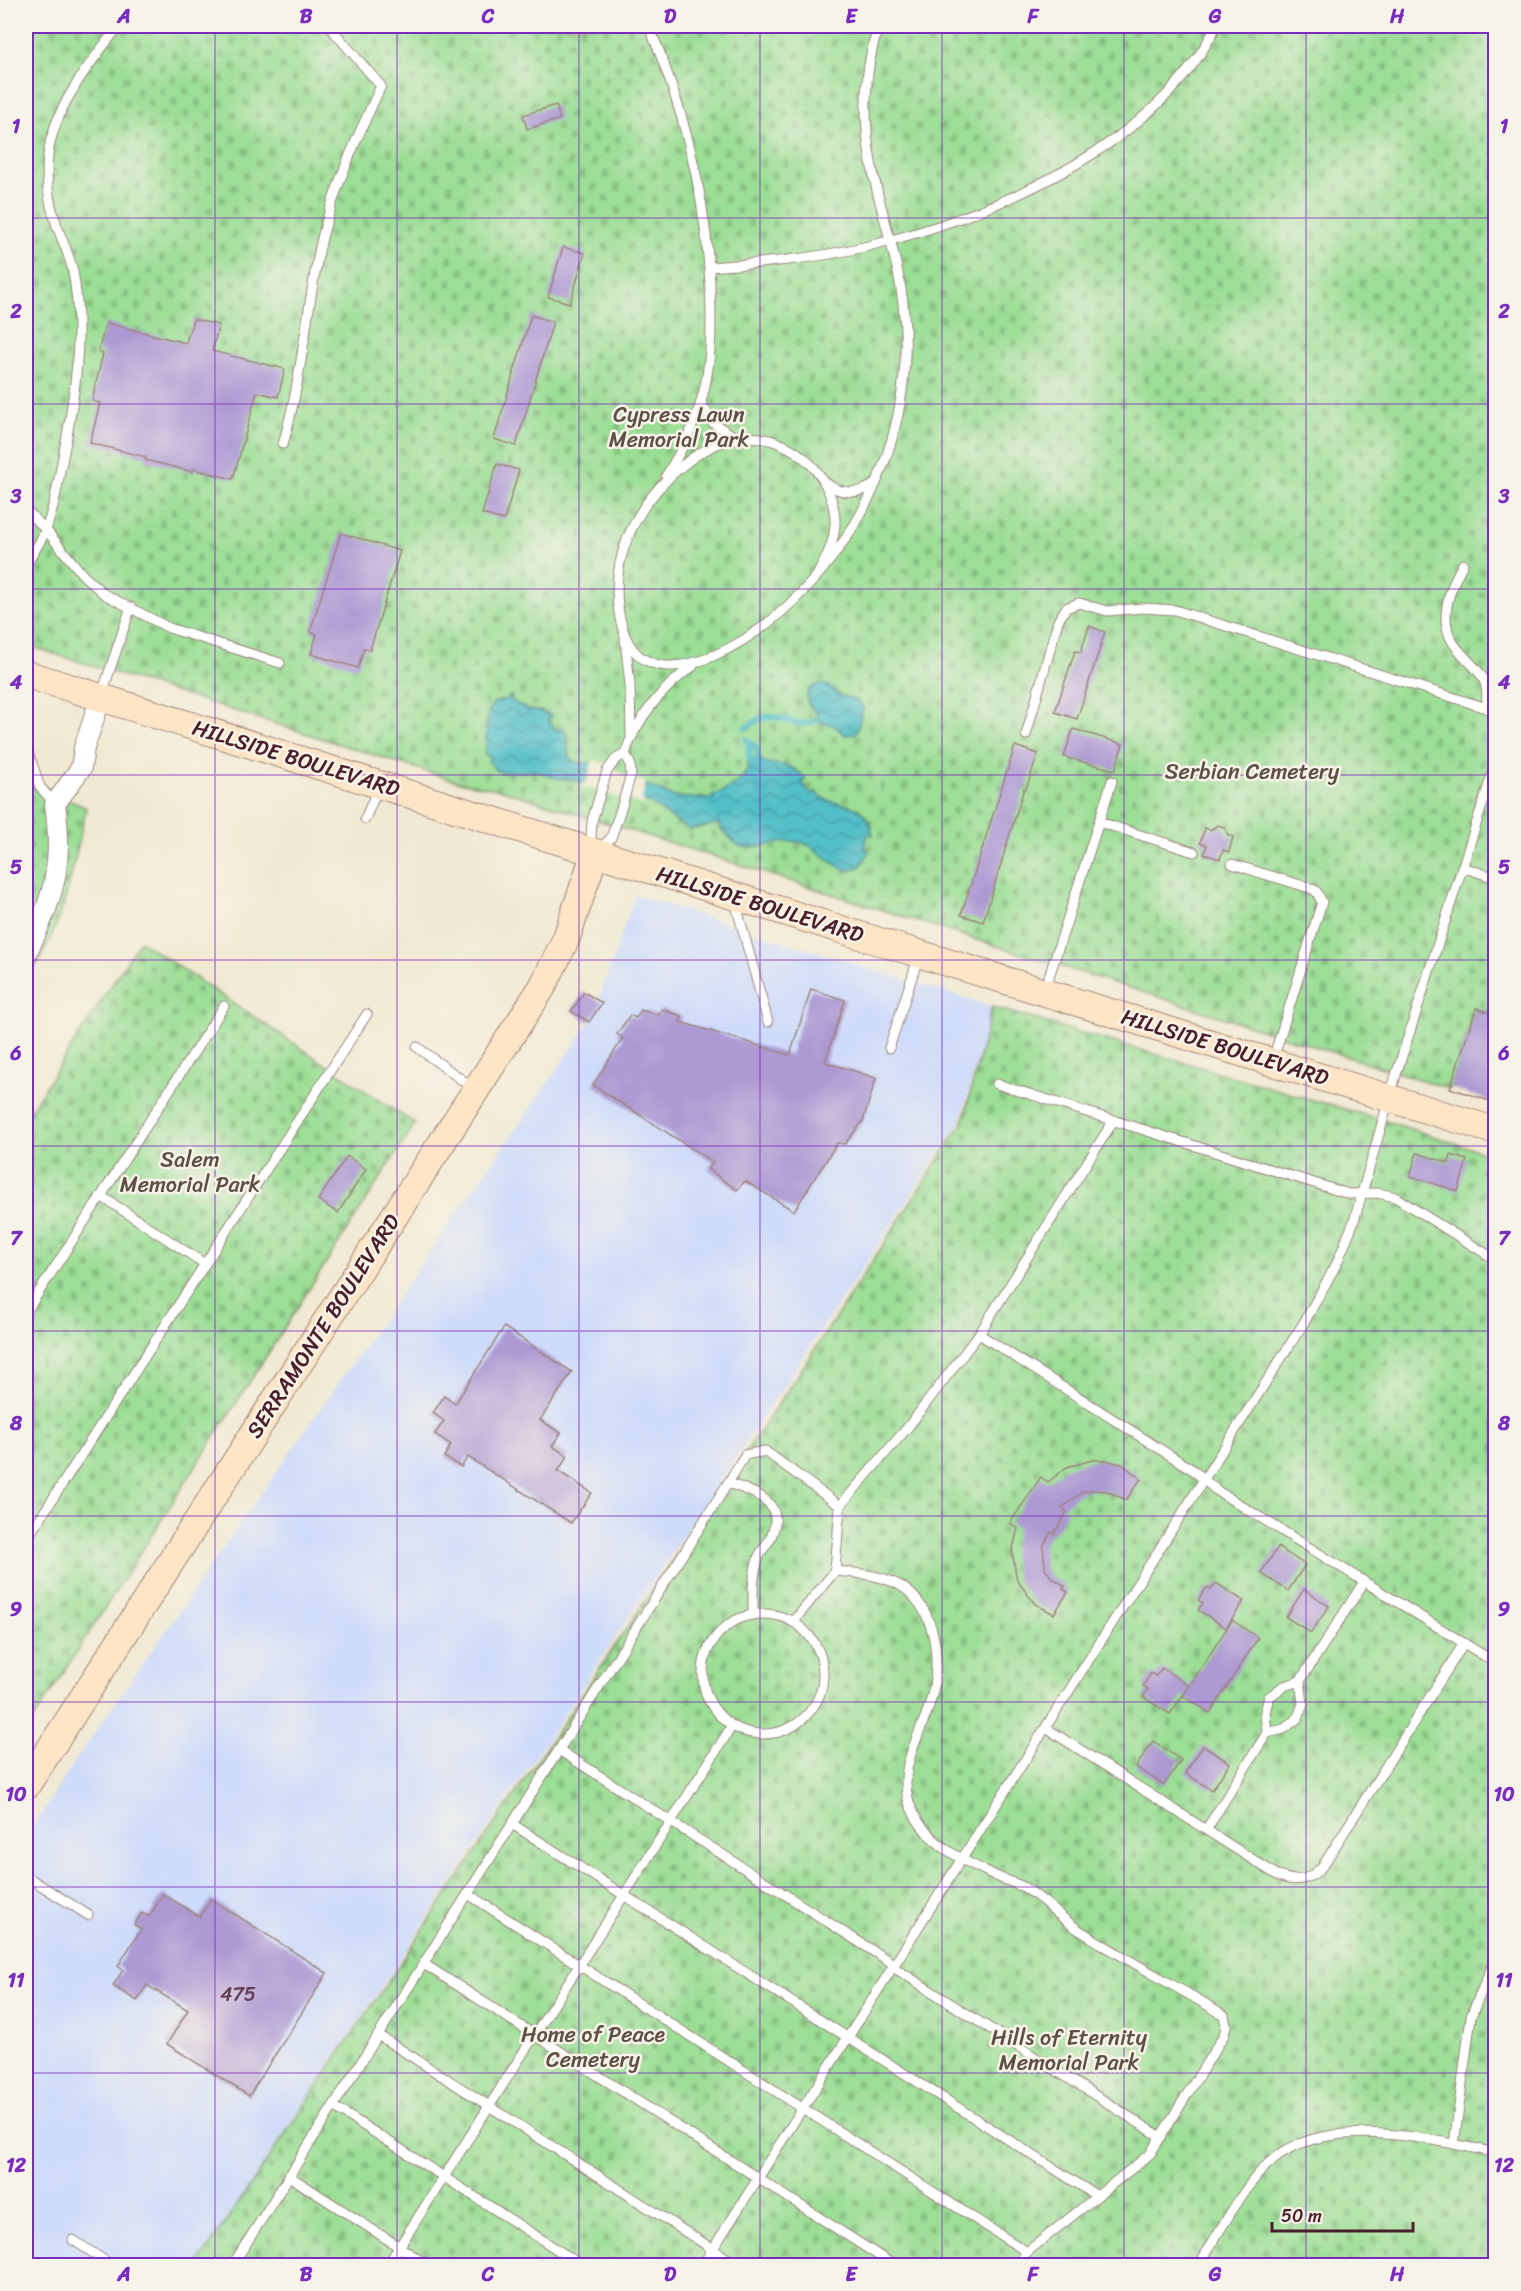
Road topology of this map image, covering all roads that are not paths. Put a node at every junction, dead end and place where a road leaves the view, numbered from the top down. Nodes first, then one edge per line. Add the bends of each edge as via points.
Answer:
1 (116, 26) edge
2 (329, 26) edge
3 (649, 26) edge
4 (879, 26) edge
5 (1216, 26) edge
6 (1475, 26) edge
7 (1496, 32) edge
8 (890, 240) junction
9 (710, 267) junction
10 (701, 403) junction
11 (737, 438) junction
12 (283, 444) dead end
13 (824, 482) junction
14 (878, 482) junction
15 (652, 495) junction
16 (26, 510) edge
17 (46, 530) junction
18 (1463, 564) dead end
19 (26, 565) edge
20 (815, 579) junction
21 (131, 608) junction
22 (624, 634) junction
23 (697, 662) junction
24 (280, 663) dead end
25 (26, 674) edge
26 (101, 698) junction
27 (1491, 710) edge
28 (1026, 735) dead end
29 (631, 736) junction
30 (26, 746) edge
31 (625, 753) junction
32 (1496, 762) edge
33 (1112, 781) dead end
34 (380, 784) junction
35 (55, 804) junction
36 (365, 819) dead end
37 (1099, 822) junction
38 (1194, 852) dead end
39 (595, 853) junction
40 (1232, 864) dead end
41 (1462, 867) junction
42 (1496, 878) edge
43 (734, 896) junction
44 (920, 953) junction
45 (26, 954) edge
46 (1045, 991) junction
47 (224, 1006) dead end
48 (367, 1014) dead end
49 (768, 1022) dead end
50 (417, 1047) dead end
51 (889, 1048) dead end
52 (1272, 1062) junction
53 (997, 1084) dead end
54 (476, 1090) junction
55 (1389, 1098) junction
56 (1114, 1120) junction
57 (1496, 1131) edge
58 (1362, 1194) junction
59 (101, 1196) junction
60 (1496, 1260) edge
61 (205, 1264) junction
62 (26, 1312) edge
63 (979, 1334) junction
64 (1204, 1479) junction
65 (728, 1483) junction
66 (840, 1506) junction
67 (26, 1540) edge
68 (835, 1571) junction
69 (1364, 1582) junction
70 (753, 1615) junction
71 (792, 1622) junction
72 (1464, 1643) junction
73 (1496, 1663) edge
74 (1300, 1682) junction
75 (732, 1726) junction
76 (1046, 1728) junction
77 (1267, 1733) junction
78 (559, 1750) junction
79 (26, 1786) edge
80 (670, 1821) junction
81 (512, 1824) junction
82 (1206, 1830) junction
83 (962, 1859) junction
84 (26, 1876) edge
85 (468, 1894) junction
86 (623, 1894) junction
87 (88, 1916) dead end
88 (1496, 1957) edge
89 (423, 1964) junction
90 (578, 1964) junction
91 (894, 1966) junction
92 (533, 2034) junction
93 (378, 2035) junction
94 (848, 2037) junction
95 (488, 2105) junction
96 (333, 2106) junction
97 (803, 2108) junction
98 (1161, 2137) junction
99 (1454, 2144) junction
100 (1496, 2153) edge
101 (289, 2176) junction
102 (443, 2176) junction
103 (758, 2178) junction
104 (1097, 2196) junction
105 (73, 2240) dead end
106 (399, 2247) junction
107 (712, 2249) junction
108 (1027, 2252) junction
109 (113, 2265) edge
110 (232, 2265) edge
111 (250, 2265) edge
112 (266, 2265) edge
113 (387, 2265) edge
114 (429, 2265) edge
115 (583, 2265) edge
116 (702, 2265) edge
117 (739, 2265) edge
118 (895, 2265) edge
119 (1017, 2265) edge
120 (1198, 2265) edge

1 - 17 lane via 65,105 48,158 49,198 76,291 77,337 69,424
2 - 12 lane via 381,86 327,218 298,384
3 - 9 lane via 693,157
4 - 8 lane via 870,59 867,132 873,177
5 - 8 lane via 1200,56 1172,91 1110,142 998,203
6 - 7 lane
8 - 9 lane via 806,258
8 - 14 lane via 904,307 906,355 897,424
9 - 10 lane via 711,352
10 - 11 lane via 713,423
10 - 15 lane via 676,459
11 - 13 lane via 766,439 794,450
11 - 15 lane via 696,455
13 - 14 lane via 850,493
13 - 20 lane via 832,504 834,535
14 - 20 lane via 845,542
15 - 22 lane via 622,548 618,595
16 - 17 lane
17 - 19 lane
17 - 21 lane via 92,584
18 - 27 lane via 1449,594 1446,626 1453,643 1485,679
20 - 23 lane via 760,629
21 - 24 lane via 169,628
21 - 26 lane
22 - 23 lane via 635,652 653,664 675,667
22 - 29 lane
23 - 29 lane via 664,691
25 - 26 main road, HILLSIDE BOULEVARD
26 - 34 main road, HILLSIDE BOULEVARD
26 - 35 street via 81,768
27 - 28 lane via 1175,610 1107,610 1079,603 1066,608 1058,621
29 - 31 lane
30 - 35 lane via 40,787
31 - 39 lane via 631,768 621,809 611,837
31 - 39 lane via 607,771 590,830
32 - 41 lane
33 - 37 lane
34 - 36 lane
34 - 39 main road, HILLSIDE BOULEVARD
35 - 45 street via 59,857 56,880
37 - 38 lane
37 - 46 lane
39 - 43 main road, HILLSIDE BOULEVARD
39 - 54 main road, SERRAMONTE BOULEVARD via 558,958
40 - 52 lane via 1310,888 1322,902
41 - 42 lane
41 - 55 lane
43 - 44 main road, HILLSIDE BOULEVARD
43 - 49 lane
44 - 46 main road, HILLSIDE BOULEVARD
44 - 51 lane
46 - 52 main road, HILLSIDE BOULEVARD
47 - 59 lane
48 - 61 lane
50 - 54 lane
52 - 55 main road, HILLSIDE BOULEVARD
53 - 56 lane
54 - 79 main road, SERRAMONTE BOULEVARD
55 - 57 main road, HILLSIDE BOULEVARD
55 - 58 lane
56 - 58 lane via 1349,1194
56 - 63 lane
58 - 60 lane via 1395,1197
58 - 64 lane via 1343,1251 1323,1290
59 - 61 lane
59 - 62 lane
61 - 67 lane
63 - 64 lane
63 - 66 lane via 908,1427
64 - 69 lane
64 - 76 lane
65 - 66 lane via 745,1455 765,1451
65 - 70 lane via 759,1494 770,1503 774,1513 770,1539 754,1571
65 - 78 lane
66 - 68 lane
68 - 71 lane
68 - 83 lane via 892,1583 914,1597 928,1620 935,1644 935,1676 929,1706 908,1760 907,1791 923,1830
69 - 72 lane
69 - 74 lane
70 - 71 lane via 767,1614
70 - 75 lane via 718,1634 705,1658 707,1697
71 - 75 lane via 813,1640 822,1666 823,1680 814,1706 782,1731 756,1734
72 - 73 lane
72 - 82 lane via 1316,1873 1298,1880 1285,1879
74 - 77 lane via 1284,1686 1269,1697 1265,1706
74 - 77 lane via 1303,1703 1298,1718 1284,1729
75 - 80 lane
76 - 82 lane
76 - 83 lane
77 - 82 lane
78 - 80 lane
78 - 81 lane
80 - 86 lane
80 - 91 lane
81 - 85 lane
81 - 86 lane
83 - 91 lane
83 - 98 lane via 1023,1887 1079,1930 1224,2015 1224,2035
84 - 87 lane
85 - 89 lane
85 - 90 lane
86 - 90 lane
86 - 94 lane
88 - 99 lane via 1471,2016
89 - 92 lane
89 - 93 lane
90 - 92 lane
90 - 97 lane
91 - 94 lane
91 - 98 lane
92 - 95 lane
92 - 103 lane
93 - 95 lane
93 - 96 lane
94 - 97 lane
94 - 104 lane
95 - 102 lane
95 - 107 lane
96 - 101 lane
96 - 102 lane
97 - 103 lane
97 - 108 lane
98 - 104 lane via 1150,2154
99 - 100 lane
99 - 120 lane via 1356,2134 1324,2136 1293,2146 1259,2173
101 - 106 lane
101 - 110 lane
102 - 106 lane
102 - 115 lane
103 - 107 lane
103 - 118 lane
104 - 108 lane
105 - 109 lane
106 - 113 lane
106 - 114 lane
107 - 116 lane
107 - 117 lane
108 - 119 lane
111 - 112 lane

